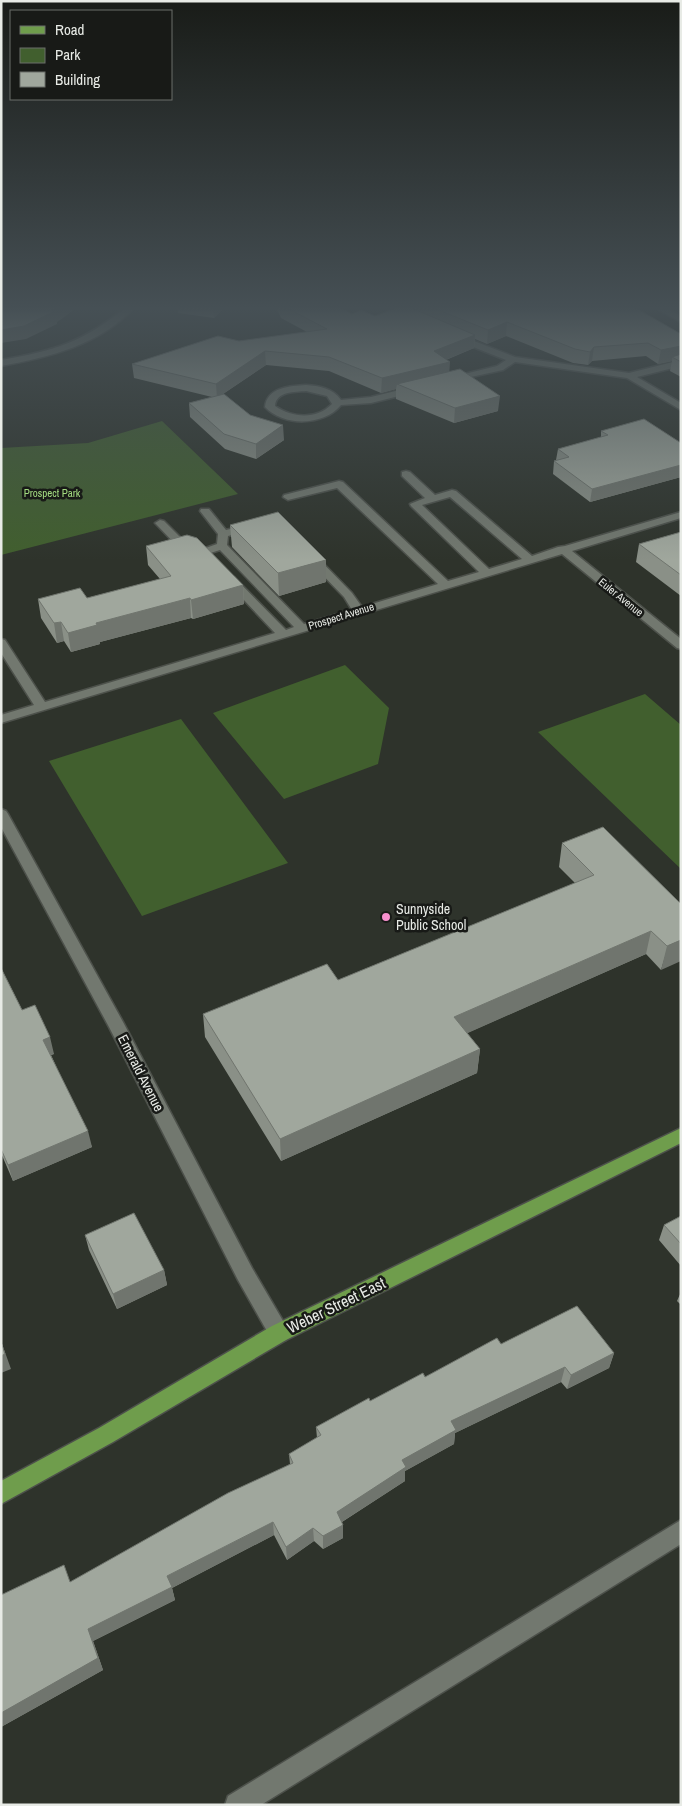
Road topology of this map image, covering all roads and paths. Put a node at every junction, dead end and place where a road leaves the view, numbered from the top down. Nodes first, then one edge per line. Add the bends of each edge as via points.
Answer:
1 (288, 391) edge
2 (323, 391) edge
3 (405, 391) edge
4 (655, 391) edge
5 (337, 403) junction
6 (681, 407) edge
7 (406, 474) dead end
8 (288, 497) dead end
9 (433, 499) junction
10 (205, 510) dead end
11 (681, 515) edge
12 (266, 522) edge
13 (160, 523) dead end
14 (224, 534) junction
15 (222, 546) junction
16 (301, 547) edge
17 (562, 550) junction
18 (528, 560) junction
19 (223, 572) edge
20 (486, 572) junction
21 (445, 585) junction
22 (359, 611) junction
23 (301, 628) junction
24 (283, 634) junction
25 (1, 643) edge
26 (681, 645) edge
27 (42, 707) junction
28 (1, 719) edge
29 (1, 814) edge
30 (681, 1134) edge
31 (279, 1333) junction
32 (1, 1493) edge
33 (681, 1531) edge
34 (237, 1805) edge

1 - 5 street via 279,393 270,402 270,407 278,413 304,418 326,414
2 - 5 street via 334,396
3 - 5 street via 371,400
4 - 6 street
7 - 9 street
8 - 21 street via 339,484
9 - 18 street via 452,493
9 - 20 street via 415,504
10 - 14 street
11 - 17 street, Prospect Avenue
12 - 14 street
13 - 15 street via 185,548 207,555
14 - 15 street
15 - 23 street
16 - 22 street via 348,595
17 - 18 street, Prospect Avenue
17 - 26 street, Euler Avenue
18 - 20 street, Prospect Avenue
19 - 24 street
20 - 21 street, Prospect Avenue
21 - 22 street, Prospect Avenue
22 - 23 street, Prospect Avenue
23 - 24 street, Prospect Avenue
24 - 27 street, Prospect Avenue
25 - 27 street
27 - 28 street, Prospect Avenue
29 - 31 street, Emerald Avenue via 117,1026 244,1274
30 - 31 main road, Weber Street East
31 - 32 main road, Weber Street East
33 - 34 street

